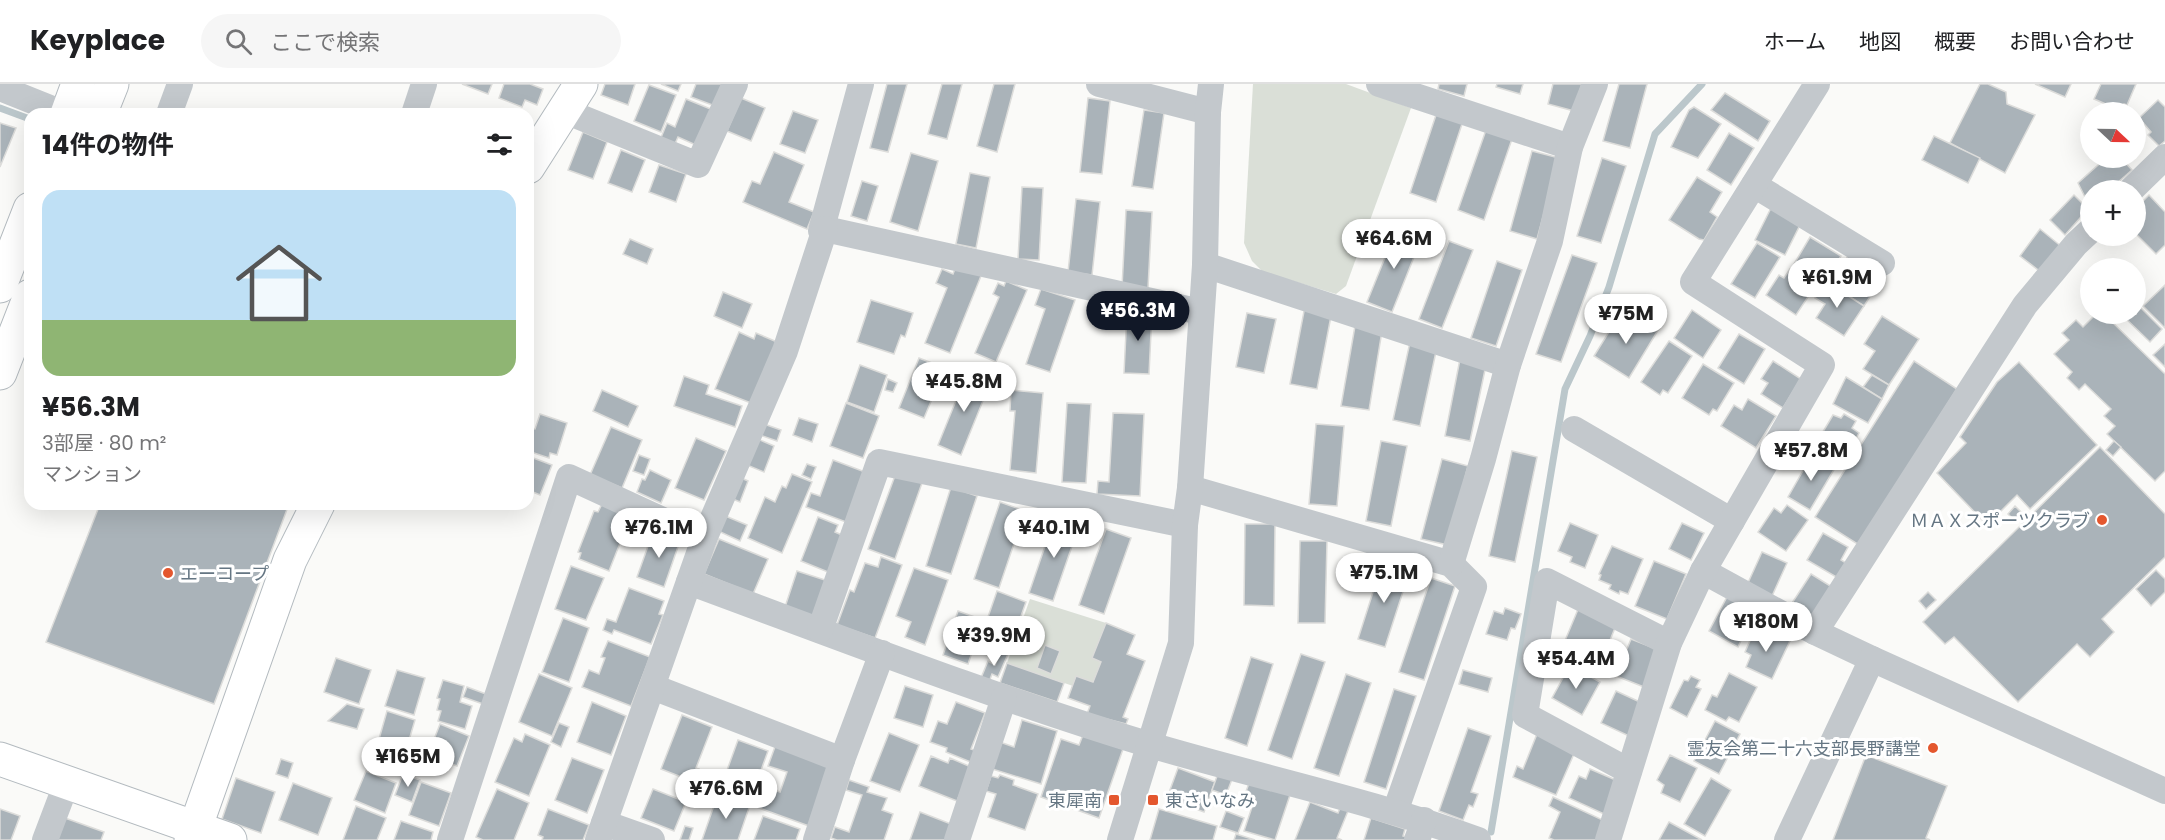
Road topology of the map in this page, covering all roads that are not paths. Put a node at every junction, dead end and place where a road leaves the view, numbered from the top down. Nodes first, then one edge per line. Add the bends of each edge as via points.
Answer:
1 (78, 84) edge
2 (112, 84) edge
3 (180, 84) edge
4 (424, 84) edge
5 (735, 84) edge
6 (861, 84) edge
7 (1099, 84) edge
8 (1211, 84) edge
9 (1379, 84) edge
10 (1595, 84) edge
11 (1817, 84) edge
12 (0, 88) edge
13 (573, 97) edge
14 (51, 108) edge
15 (68, 108) edge
16 (102, 108) edge
17 (171, 108) edge
18 (416, 108) edge
19 (1208, 112) junction
20 (1570, 147) junction
21 (2165, 157) edge
22 (534, 158) edge
23 (2141, 180) edge
24 (1754, 185) junction
25 (24, 224) edge
26 (825, 229) junction
27 (2080, 242) edge
28 (1882, 263) dead end
29 (1204, 265) junction
30 (0, 286) edge
31 (24, 311) edge
32 (1200, 312) junction
33 (1508, 365) junction
34 (0, 373) edge
35 (1574, 429) dead end
36 (1190, 488) junction
37 (315, 510) edge
38 (1732, 521) junction
39 (1185, 525) junction
40 (704, 539) junction
41 (1451, 564) junction
42 (1703, 571) junction
43 (689, 582) junction
44 (820, 630) junction
45 (1815, 632) junction
46 (1669, 643) junction
47 (882, 653) junction
48 (1872, 659) junction
49 (653, 687) junction
50 (1004, 698) junction
51 (1148, 744) junction
52 (0, 759) edge
53 (842, 760) junction
54 (1629, 771) junction
55 (67, 782) junction
56 (2165, 791) edge
57 (1395, 812) junction
58 (1420, 830) edge
59 (601, 831) edge
60 (193, 834) edge
61 (45, 840) edge
62 (230, 840) edge
63 (450, 840) edge
64 (652, 840) edge
65 (816, 840) edge
66 (957, 840) edge
67 (1120, 840) edge
68 (1478, 840) edge
69 (1608, 840) edge
70 (1787, 840) edge

1 - 15 street
2 - 16 street
3 - 17 street
4 - 18 street
5 - 13 street via 698,165
6 - 26 street via 821,231
7 - 19 street
8 - 19 street
9 - 20 street
10 - 20 street
11 - 24 street
12 - 14 street
13 - 22 street
19 - 29 street
20 - 33 street via 1550,241
21 - 23 street
24 - 28 street
24 - 38 street via 1693,282 1822,365
25 - 30 street
26 - 32 street
26 - 40 street via 785,351
27 - 45 street via 2025,305
29 - 32 street
29 - 33 street
31 - 34 street
32 - 36 street
33 - 41 street
35 - 38 street
36 - 39 street
36 - 41 street
37 - 60 street via 291,560
38 - 42 street
39 - 44 street via 879,462
39 - 51 street via 1181,643
40 - 43 street
40 - 63 street via 569,477
41 - 57 street via 1474,587
42 - 45 street
42 - 46 street
43 - 44 street
43 - 49 street
44 - 47 street
45 - 48 street
46 - 54 street
46 - 54 street via 1547,581 1525,715
47 - 50 street
47 - 53 street
48 - 56 street
48 - 70 street
49 - 53 street
49 - 59 street
50 - 51 street
50 - 66 street
51 - 57 street
51 - 67 street
52 - 55 street
53 - 65 street
54 - 69 street
55 - 60 street
55 - 61 street
57 - 58 street
58 - 68 street
59 - 64 street
60 - 62 street

